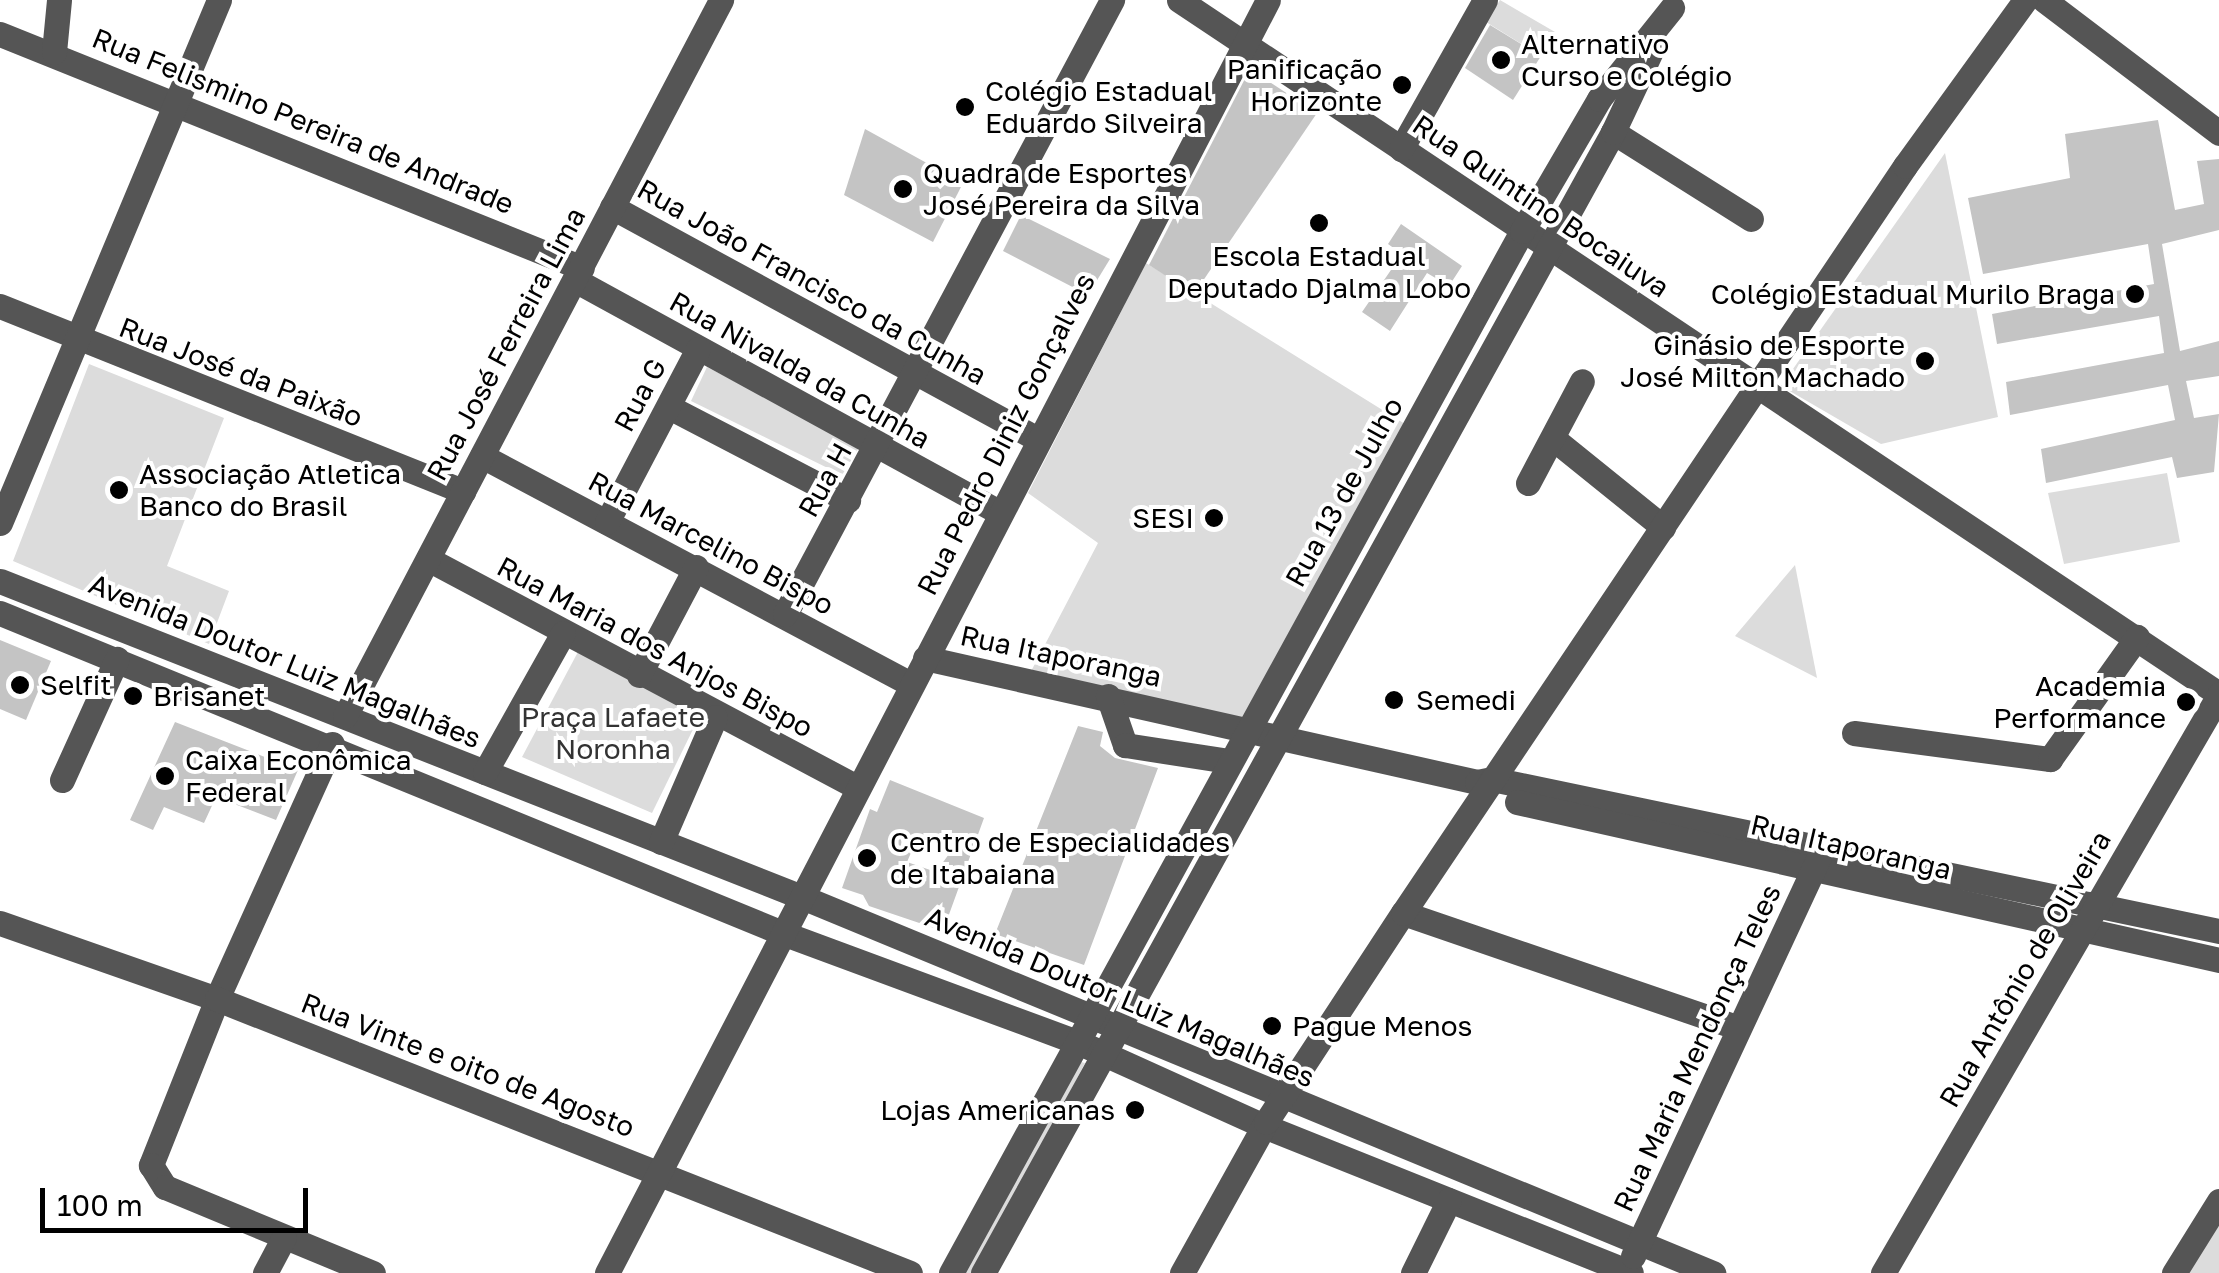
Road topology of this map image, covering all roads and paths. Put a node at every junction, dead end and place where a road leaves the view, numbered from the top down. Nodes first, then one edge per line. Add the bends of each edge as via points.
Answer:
1 (59, 0) edge
2 (219, 0) edge
3 (722, 0) edge
4 (1112, 0) edge
5 (1180, 0) edge
6 (1268, 0) edge
7 (1484, 0) edge
8 (2025, 0) edge
9 (2044, 0) edge
10 (1674, 4) edge
11 (0, 34) edge
12 (1245, 42) junction
13 (54, 52) junction
14 (178, 100) junction
15 (1614, 132) junction
16 (2219, 133) edge
17 (1401, 149) junction
18 (612, 207) junction
19 (1750, 219) dead end
20 (1522, 231) junction
21 (1547, 248) junction
22 (579, 274) junction
23 (0, 306) edge
24 (73, 339) junction
25 (698, 349) junction
26 (918, 374) junction
27 (1582, 381) dead end
28 (1761, 387) junction
29 (668, 407) junction
30 (1035, 438) junction
31 (1556, 440) junction
32 (878, 446) junction
33 (482, 456) junction
34 (1528, 482) dead end
35 (463, 490) junction
36 (848, 500) junction
37 (997, 510) junction
38 (607, 522) junction
39 (0, 523) edge
40 (1664, 527) junction
41 (428, 559) junction
42 (696, 567) junction
43 (0, 581) edge
44 (0, 613) edge
45 (785, 614) junction
46 (563, 633) junction
47 (2138, 637) junction
48 (925, 658) junction
49 (117, 659) junction
50 (639, 674) junction
51 (910, 684) junction
52 (2219, 695) edge
53 (1108, 696) junction
54 (344, 716) junction
55 (715, 717) junction
56 (1247, 728) junction
57 (1277, 734) junction
58 (1854, 734) dead end
59 (332, 744) junction
60 (1228, 761) junction
61 (485, 772) junction
62 (62, 780) dead end
63 (1484, 785) junction
64 (855, 786) junction
65 (661, 842) junction
66 (1819, 858) junction
67 (802, 897) junction
68 (2098, 905) junction
69 (1402, 914) junction
70 (0, 923) edge
71 (2083, 930) junction
72 (2219, 931) edge
73 (785, 934) junction
74 (2219, 960) edge
75 (217, 999) junction
76 (1738, 1028) junction
77 (1086, 1031) junction
78 (1111, 1044) junction
79 (1281, 1098) junction
80 (1264, 1126) junction
81 (656, 1172) junction
82 (1449, 1200) junction
83 (2219, 1201) edge
84 (284, 1238) junction
85 (1639, 1244) junction
86 (1628, 1272) edge
87 (265, 1273) edge
88 (373, 1273) edge
89 (607, 1273) edge
90 (910, 1273) edge
91 (951, 1273) edge
92 (984, 1273) edge
93 (1182, 1273) edge
94 (1414, 1273) edge
95 (1713, 1273) edge
96 (1883, 1273) edge
97 (2174, 1273) edge

1 - 13 street
2 - 14 street
3 - 18 street, Rua José Ferreira Lima
4 - 26 street, Rua H
5 - 12 street, Rua Quintino Bocaiuva
6 - 12 street, Rua Pedro Diniz Gonçalves
7 - 17 street
8 - 28 street via 1905,166
9 - 16 street
10 - 15 street, Rua 13 de Julho
10 - 20 street, Rua 13 de Julho via 1599,99
11 - 13 street, Rua Felismino Pereira de Andrade
12 - 17 street, Rua Quintino Bocaiuva
12 - 30 street, Rua Pedro Diniz Gonçalves
13 - 14 street, Rua Felismino Pereira de Andrade
14 - 22 street, Rua Felismino Pereira de Andrade
14 - 24 street
15 - 19 street
15 - 21 street, Rua 13 de Julho
17 - 20 street, Rua Quintino Bocaiuva
18 - 22 street, Rua José Ferreira Lima
18 - 26 street, Rua João Francisco da Cunha
20 - 21 street, Rua Quintino Bocaiuva
20 - 56 street, Rua 13 de Julho
21 - 28 street, Rua Quintino Bocaiuva
21 - 57 street, Rua 13 de Julho
22 - 25 street, Rua Nivalda da Cunha
22 - 33 street, Rua José Ferreira Lima
23 - 24 street, Rua José da Paixão
24 - 35 street, Rua José da Paixão
24 - 39 street
25 - 29 street, Rua G
25 - 32 street, Rua Nivalda da Cunha
26 - 30 street, Rua João Francisco da Cunha
26 - 32 street, Rua H
27 - 31 street
28 - 40 street
28 - 47 street, Rua Quintino Bocaiuva
29 - 36 street
29 - 38 street, Rua G
30 - 37 street, Rua Pedro Diniz Gonçalves
31 - 34 street
31 - 40 street
32 - 36 street, Rua H
32 - 37 street, Rua Nivalda da Cunha
33 - 35 street, Rua José Ferreira Lima
33 - 38 street, Rua Marcelino Bispo
35 - 41 street, Rua José Ferreira Lima
36 - 45 street, Rua H
37 - 48 street, Rua Pedro Diniz Gonçalves
38 - 42 street, Rua Marcelino Bispo
40 - 63 street
41 - 46 street, Rua Maria dos Anjos Bispo
41 - 54 street, Rua José Ferreira Lima
42 - 45 street, Rua Marcelino Bispo
42 - 50 street
43 - 54 street, Avenida Doutor Luiz Magalhães
44 - 49 street, Avenida Doutor Luiz Magalhães
45 - 51 street, Rua Marcelino Bispo
46 - 50 street, Rua Maria dos Anjos Bispo
46 - 61 street
47 - 52 street, Rua Quintino Bocaiuva
47 - 58 street via 2050,758
48 - 51 street, Rua Pedro Diniz Gonçalves
48 - 53 street, Rua Itaporanga
49 - 59 street, Avenida Doutor Luiz Magalhães
49 - 62 street
50 - 55 street, Rua Maria dos Anjos Bispo
51 - 64 street, Rua Pedro Diniz Gonçalves
52 - 68 street, Rua Antônio de Oliveira
53 - 56 street, Rua Itaporanga
53 - 60 street via 1125,746
54 - 61 street, Avenida Doutor Luiz Magalhães
55 - 64 street, Rua Maria dos Anjos Bispo
55 - 65 street
56 - 57 street, Rua Itaporanga
56 - 60 street, Rua 13 de Julho
57 - 63 street, Rua Itaporanga
57 - 78 street, Rua 13 de Julho
59 - 73 street, Avenida Doutor Luiz Magalhães
59 - 75 street
60 - 77 street, Rua 13 de Julho
61 - 65 street, Avenida Doutor Luiz Magalhães
63 - 66 street, Rua Itaporanga
63 - 69 street
64 - 67 street, Rua Pedro Diniz Gonçalves
65 - 67 street, Avenida Doutor Luiz Magalhães
66 - 68 street, Rua Itaporanga
66 - 71 street, Rua Itaporanga
66 - 76 street, Rua Maria Mendonça Teles
67 - 73 street, Rua Pedro Diniz Gonçalves
67 - 77 street, Avenida Doutor Luiz Magalhães
68 - 71 street, Rua Antônio de Oliveira
68 - 72 street, Rua Itaporanga
69 - 76 street
69 - 79 street
70 - 75 street, Rua Vinte e oito de Agosto
71 - 74 street, Rua Itaporanga
71 - 96 street, Rua Antônio de Oliveira
73 - 77 street, Avenida Doutor Luiz Magalhães
73 - 81 street, Rua Pedro Diniz Gonçalves
75 - 81 street, Rua Vinte e oito de Agosto
75 - 84 street via 154,1152 153,1177
76 - 85 street, Rua Maria Mendonça Teles
77 - 78 street, Avenida Doutor Luiz Magalhães
77 - 91 street, Rua 13 de Julho
78 - 79 street, Avenida Doutor Luiz Magalhães
78 - 80 street, Avenida Doutor Luiz Magalhães
78 - 92 street, Rua 13 de Julho
79 - 80 street
79 - 85 street, Avenida Doutor Luiz Magalhães
80 - 82 street, Avenida Doutor Luiz Magalhães
80 - 93 street
81 - 89 street, Rua Pedro Diniz Gonçalves
81 - 90 street, Rua Vinte e oito de Agosto
82 - 86 street, Avenida Doutor Luiz Magalhães
82 - 94 street
83 - 97 street
84 - 87 street
84 - 88 street
85 - 86 street, Rua Maria Mendonça Teles
85 - 95 street, Avenida Doutor Luiz Magalhães

